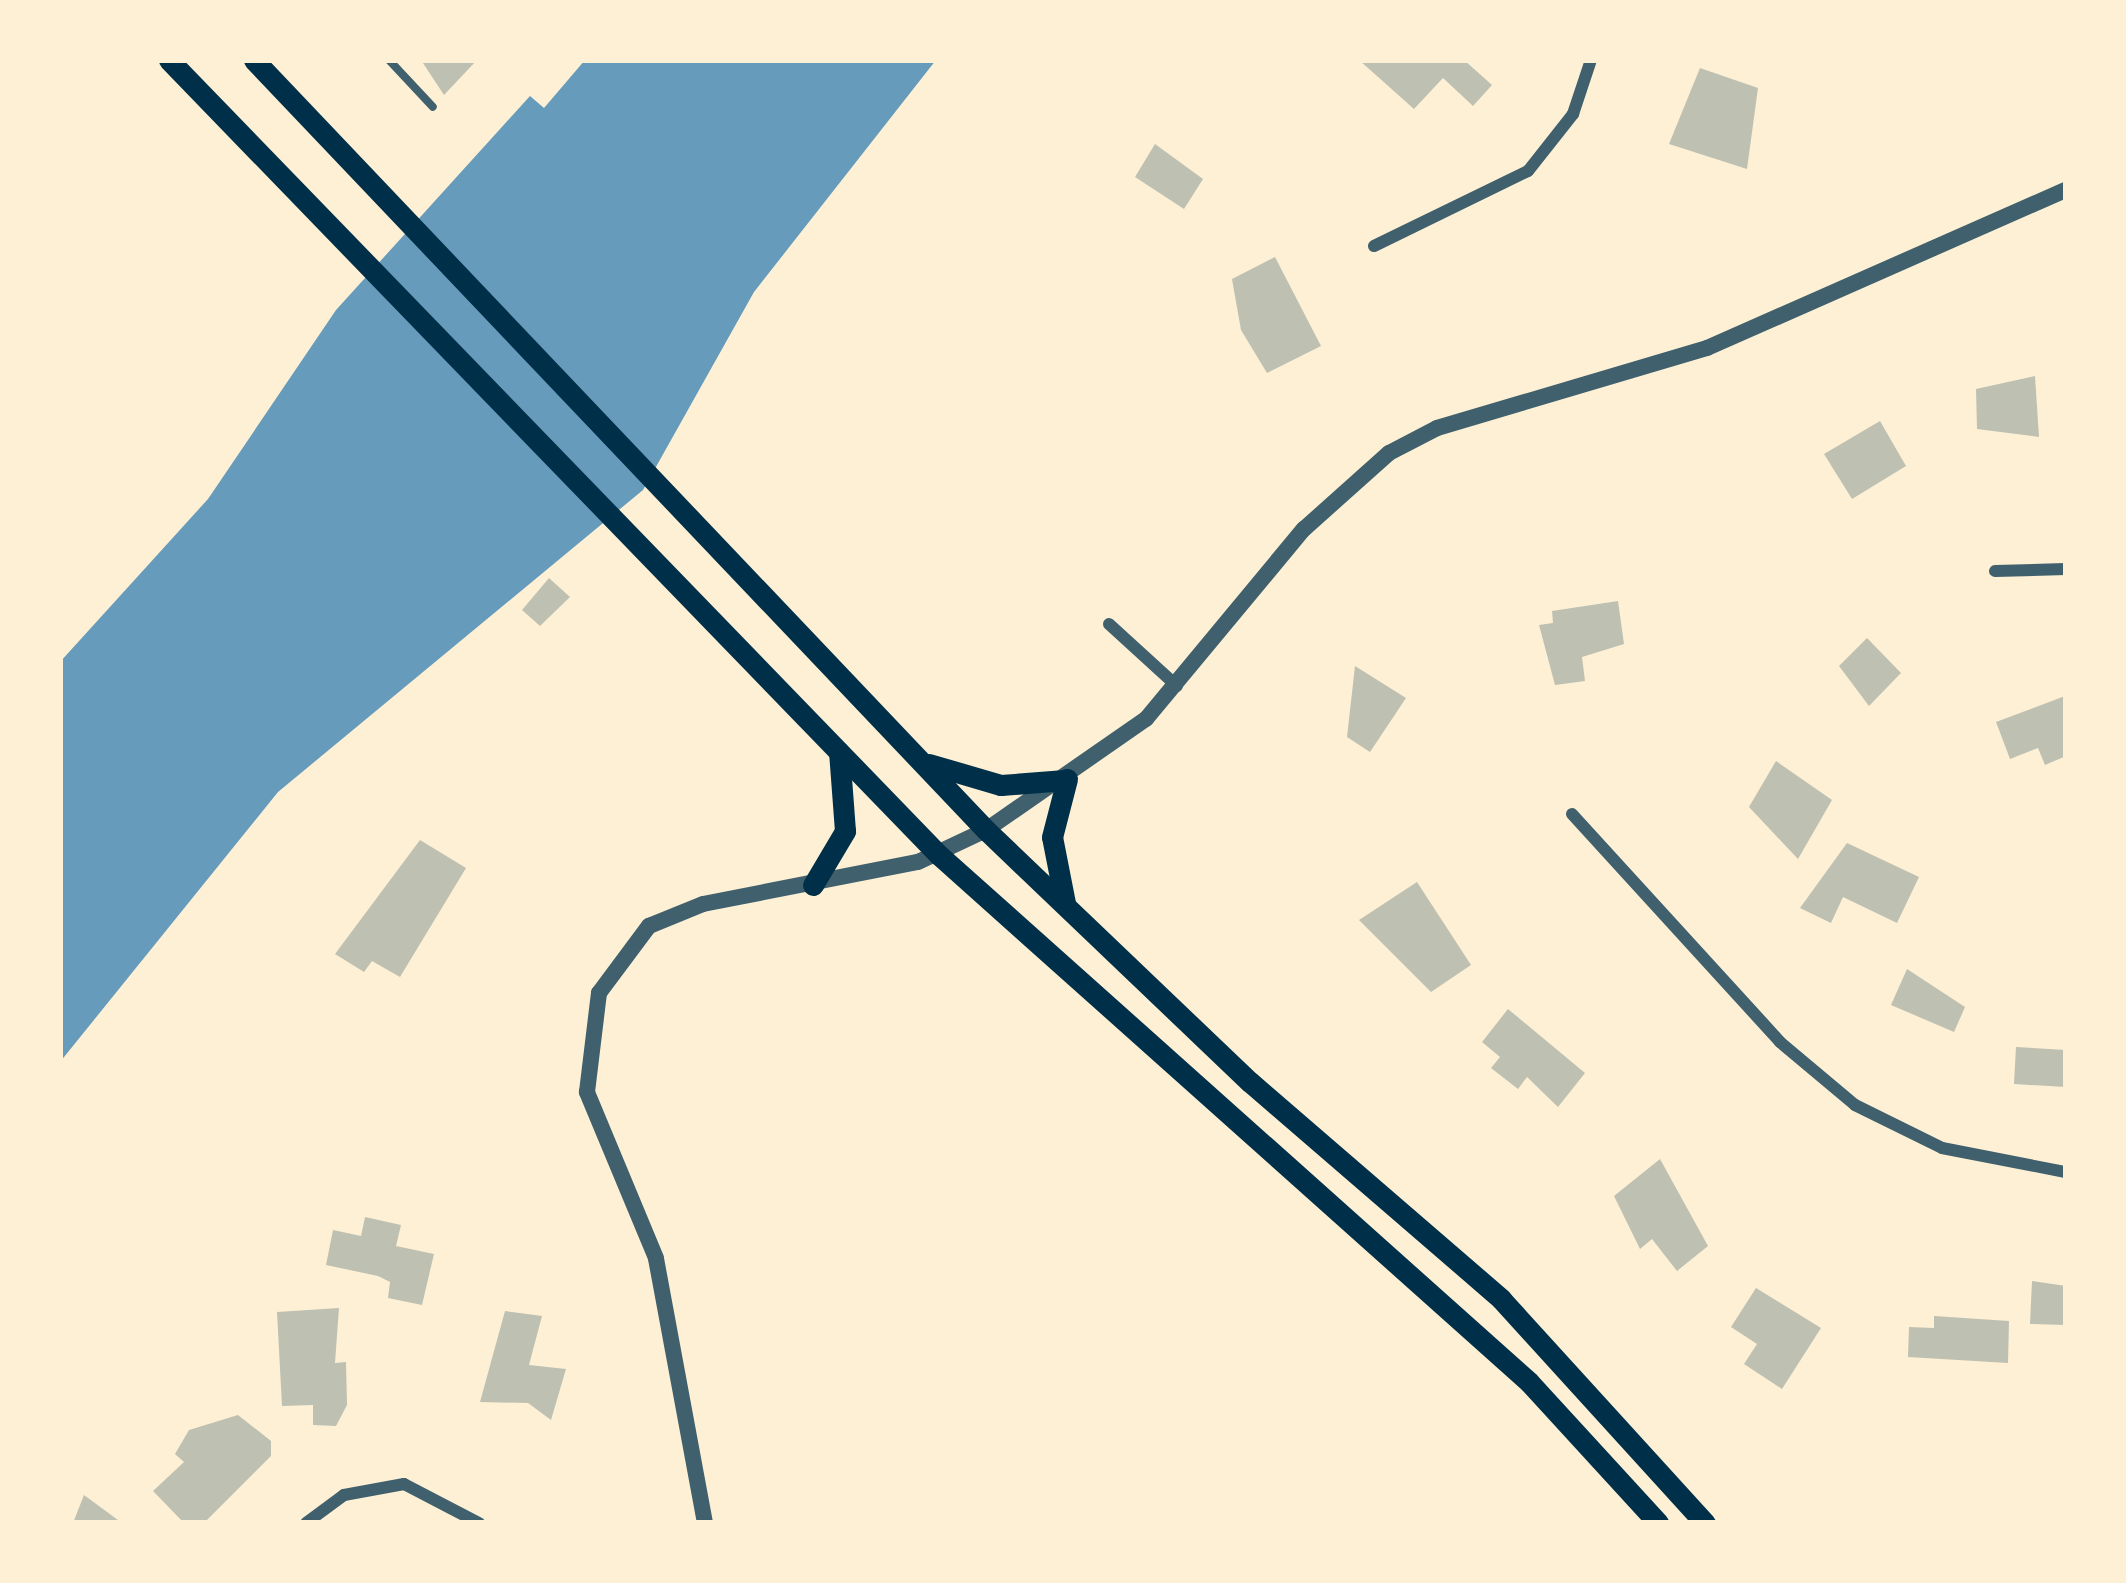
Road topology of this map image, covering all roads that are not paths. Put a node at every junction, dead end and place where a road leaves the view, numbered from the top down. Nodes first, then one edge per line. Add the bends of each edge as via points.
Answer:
1 (169, 60) edge
2 (254, 60) edge
3 (389, 60) edge
4 (1591, 60) edge
5 (433, 107) dead end
6 (2066, 190) edge
7 (1374, 246) dead end
8 (2066, 568) edge
9 (1995, 571) dead end
10 (1109, 625) dead end
11 (1177, 686) junction
12 (839, 752) junction
13 (922, 762) junction
14 (1066, 779) junction
15 (1572, 814) dead end
16 (986, 830) junction
17 (939, 855) junction
18 (813, 885) junction
19 (1067, 909) junction
20 (2066, 1172) edge
21 (306, 1523) edge
22 (479, 1523) edge
23 (705, 1523) edge
24 (1658, 1523) edge
25 (1705, 1523) edge

1 - 12 main road
2 - 13 main road
3 - 5 lane
4 - 7 street via 1574,115 1528,171
6 - 11 street via 1707,348 1541,388 1389,454 1304,529
8 - 9 street
10 - 11 street
11 - 14 street
12 - 17 main road
12 - 18 main road via 845,831
13 - 14 main road via 1001,785
13 - 16 main road
14 - 16 street
14 - 19 main road via 1052,837
15 - 20 street via 1780,1042 1855,1105 1942,1148
16 - 17 street
16 - 19 main road
17 - 18 street
17 - 24 main road via 1529,1382
18 - 23 street via 666,915 620,957 593,1012 592,1113 652,1246
19 - 25 main road via 1501,1299
21 - 22 street via 344,1495 404,1484

